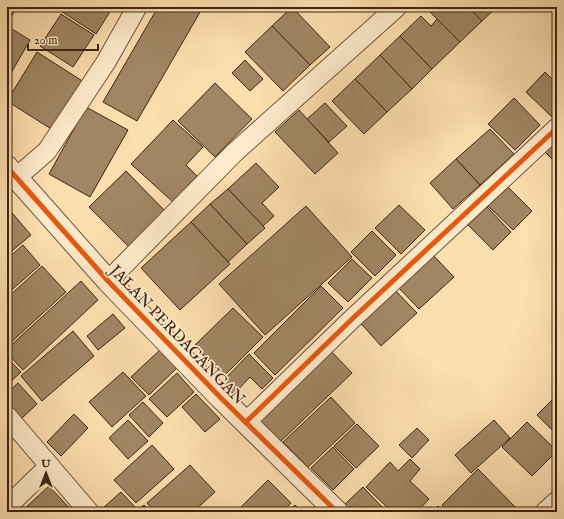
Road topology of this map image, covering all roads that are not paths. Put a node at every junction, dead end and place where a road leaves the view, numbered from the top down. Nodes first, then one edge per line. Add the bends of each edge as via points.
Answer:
1 (137, 7) edge
2 (397, 7) edge
3 (557, 128) edge
4 (12, 173) edge
5 (108, 281) junction
6 (7, 416) edge
7 (246, 422) junction
8 (49, 466) junction
9 (557, 501) edge
10 (7, 507) edge
11 (89, 512) edge
12 (337, 512) edge
13 (545, 512) edge

1 - 4 street via 106,62 48,151
2 - 5 street via 235,152
3 - 7 street via 356,315
4 - 5 street, JALAN PERDAGANGAN
5 - 7 street, JALAN PERDAGANGAN
6 - 8 street
7 - 12 street, JALAN PERDAGANGAN
8 - 10 street
8 - 11 street
9 - 13 street

